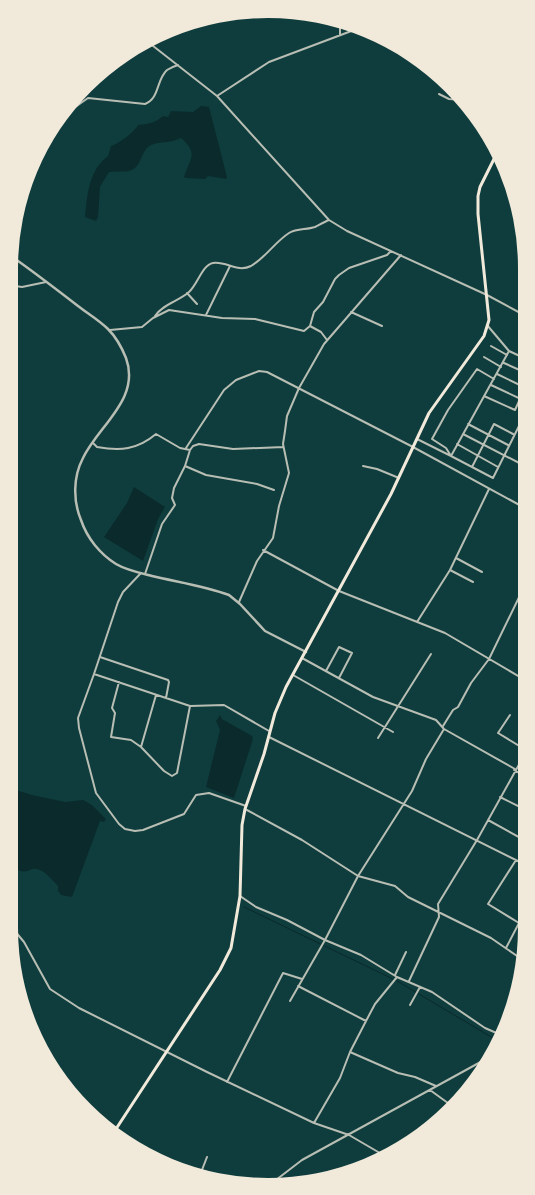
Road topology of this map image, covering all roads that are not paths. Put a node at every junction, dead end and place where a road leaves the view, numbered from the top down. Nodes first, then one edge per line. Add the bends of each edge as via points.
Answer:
1 (340, 28) edge
2 (350, 32) edge
3 (340, 35) junction
4 (153, 46) edge
5 (178, 65) junction
6 (439, 94) dead end
7 (217, 96) junction
8 (451, 99) edge
9 (78, 105) edge
10 (494, 161) edge
11 (329, 220) junction
12 (391, 251) junction
13 (401, 255) junction
14 (18, 261) edge
15 (230, 266) junction
16 (47, 282) junction
17 (18, 286) edge
18 (187, 293) junction
19 (487, 295) junction
20 (197, 304) dead end
21 (351, 312) junction
22 (518, 312) edge
23 (206, 315) junction
24 (153, 318) junction
25 (310, 326) junction
26 (382, 326) dead end
27 (487, 326) junction
28 (109, 330) junction
29 (326, 340) junction
30 (491, 346) dead end
31 (509, 351) junction
32 (507, 355) junction
33 (518, 355) edge
34 (484, 357) dead end
35 (503, 362) junction
36 (501, 367) junction
37 (518, 369) edge
38 (496, 374) junction
39 (494, 379) junction
40 (518, 384) edge
41 (491, 385) junction
42 (299, 388) junction
43 (484, 396) junction
44 (518, 398) edge
45 (518, 403) edge
46 (468, 424) junction
47 (518, 426) edge
48 (463, 434) junction
49 (489, 434) junction
50 (513, 434) junction
51 (417, 439) junction
52 (93, 442) junction
53 (457, 444) junction
54 (483, 445) junction
55 (508, 445) junction
56 (284, 446) junction
57 (413, 447) junction
58 (186, 448) junction
59 (190, 450) junction
60 (504, 455) junction
61 (451, 456) junction
62 (478, 456) junction
63 (518, 462) edge
64 (185, 466) junction
65 (363, 466) dead end
66 (472, 467) junction
67 (498, 467) junction
68 (399, 478) junction
69 (489, 488) junction
70 (274, 490) dead end
71 (518, 504) edge
72 (264, 550) junction
73 (456, 558) junction
74 (450, 570) junction
75 (482, 572) dead end
76 (141, 573) junction
77 (145, 574) junction
78 (473, 582) dead end
79 (339, 591) junction
80 (518, 599) edge
81 (238, 602) junction
82 (417, 622) junction
83 (306, 652) junction
84 (431, 654) dead end
85 (100, 657) junction
86 (302, 658) junction
87 (489, 658) junction
88 (326, 671) junction
89 (94, 674) junction
90 (292, 675) junction
91 (518, 675) edge
92 (339, 678) junction
93 (119, 682) junction
94 (156, 695) junction
95 (166, 698) junction
96 (190, 706) junction
97 (510, 715) dead end
98 (385, 727) junction
99 (443, 728) junction
100 (270, 731) junction
101 (393, 732) dead end
102 (269, 737) junction
103 (378, 738) dead end
104 (518, 746) edge
105 (141, 747) junction
106 (518, 765) edge
107 (515, 770) junction
108 (518, 772) edge
109 (500, 797) junction
110 (403, 804) junction
111 (518, 806) edge
112 (246, 808) junction
113 (488, 820) junction
114 (518, 837) edge
115 (477, 840) junction
116 (516, 860) joint
117 (358, 876) junction
118 (240, 896) junction
119 (438, 911) junction
120 (518, 922) edge
121 (518, 925) edge
122 (18, 935) edge
123 (325, 940) junction
124 (506, 948) junction
125 (406, 952) dead end
126 (516, 955) edge
127 (396, 976) junction
128 (302, 979) junction
129 (409, 981) junction
130 (298, 986) junction
131 (420, 987) junction
132 (290, 1001) dead end
133 (410, 1005) dead end
134 (366, 1021) junction
135 (494, 1033) edge
136 (350, 1052) junction
137 (167, 1053) junction
138 (476, 1064) edge
139 (227, 1082) junction
140 (436, 1086) junction
141 (430, 1090) junction
142 (446, 1102) edge
143 (314, 1123) junction
144 (117, 1127) edge
145 (349, 1135) junction
146 (378, 1152) edge
147 (206, 1157) dead end
148 (202, 1169) edge
149 (279, 1177) edge

1 - 3 street
2 - 3 street
3 - 7 street via 268,62
4 - 5 street
5 - 7 street
5 - 9 street via 167,70 150,102 88,98
6 - 8 street
7 - 11 street
10 - 19 main road via 478,196
11 - 12 street
11 - 15 street via 287,234 252,265 244,268
12 - 13 street
12 - 25 street via 339,274 314,312
13 - 19 street
13 - 21 street
14 - 16 street
15 - 18 street via 219,263 207,266
15 - 23 street
16 - 17 street
16 - 28 street
18 - 20 street
18 - 24 street
19 - 22 street
19 - 27 main road
21 - 26 street
21 - 29 street
23 - 24 street via 169,310
23 - 25 street via 256,320 304,332
24 - 28 street via 142,327
25 - 29 street via 321,332
27 - 31 street
27 - 51 main road via 484,336 429,413
28 - 52 street via 126,358 128,379 123,400
29 - 42 street
30 - 32 street
31 - 32 street
31 - 33 street
32 - 35 street
34 - 36 street
35 - 36 street
35 - 37 street
36 - 38 street
38 - 39 street
38 - 40 street
39 - 41 street
39 - 61 street via 477,369 448,410 432,439 446,448
41 - 43 street
41 - 44 street
42 - 56 street via 287,416
42 - 57 street
42 - 58 street via 260,371 236,380 224,390
43 - 45 street via 515,410
43 - 46 street
46 - 48 street
46 - 49 street
47 - 50 street
48 - 53 street
48 - 54 street
49 - 50 street via 494,424
49 - 54 street
49 - 55 street
50 - 55 street
51 - 57 main road
51 - 61 street
52 - 58 street via 97,447 120,449 146,443 156,434 180,448
52 - 76 street via 83,458 75,489 82,525 104,554 117,564
53 - 61 street
53 - 62 street
54 - 60 street
54 - 62 street
55 - 60 street
56 - 59 street via 233,449 199,444
56 - 72 street via 288,482 273,538
57 - 68 main road
57 - 69 street
58 - 59 street
59 - 64 street
60 - 63 street
60 - 67 street
61 - 66 street
62 - 66 street
62 - 67 street
64 - 70 street via 206,476
64 - 77 street via 174,488 174,505 162,524
65 - 68 street
66 - 67 street via 493,478
68 - 79 main road
69 - 71 street
69 - 73 street
72 - 79 street
72 - 81 street
73 - 74 street
73 - 75 street
74 - 78 street
74 - 82 street
76 - 77 street
76 - 85 street via 120,597
77 - 81 street via 224,594
79 - 82 street
79 - 83 main road
80 - 87 street
81 - 83 street via 264,631
82 - 87 street via 445,633
83 - 86 main road
84 - 98 street
85 - 89 street
85 - 95 street via 168,680
86 - 88 street
86 - 90 main road
87 - 91 street
87 - 99 street
88 - 92 street
88 - 92 street via 339,647 352,654
89 - 93 street
89 - 112 street via 78,718 78,728 96,793 119,824 135,832 142,830 184,814 196,795 209,793
90 - 98 street
90 - 100 main road
92 - 99 street via 373,698 436,720
93 - 94 street
93 - 105 street via 112,708 115,713 111,737 131,740
94 - 95 street
94 - 105 street
95 - 96 street
96 - 100 street via 224,705
96 - 105 street via 174,776 164,772
97 - 104 street via 498,733
98 - 101 street
98 - 103 street
99 - 107 street
99 - 110 street
100 - 102 main road
102 - 110 street
102 - 112 main road
106 - 107 street
107 - 108 street
107 - 109 street
109 - 111 street
109 - 113 street
110 - 115 street
110 - 117 street
112 - 117 street
112 - 118 main road via 242,826
113 - 114 street
113 - 115 street
115 - 116 street
115 - 119 street via 438,904
116 - 120 street via 488,904
117 - 119 street via 395,886 408,897
117 - 123 street
118 - 123 street
118 - 137 main road via 231,948
119 - 124 street
119 - 129 street via 439,917
121 - 124 street
122 - 137 street via 50,989 93,1017
123 - 127 street via 361,955
123 - 128 street
124 - 126 street
125 - 127 street
127 - 129 street
127 - 134 street
128 - 130 street
128 - 139 street via 283,973
129 - 131 street
130 - 132 street
130 - 134 street
131 - 133 street
131 - 135 street
134 - 136 street
136 - 140 street
136 - 143 street via 340,1078
137 - 139 street
137 - 144 main road
138 - 140 street
139 - 143 street
140 - 141 street
141 - 142 street
141 - 145 street
143 - 145 street
145 - 146 street
145 - 149 street via 302,1160
147 - 148 street

